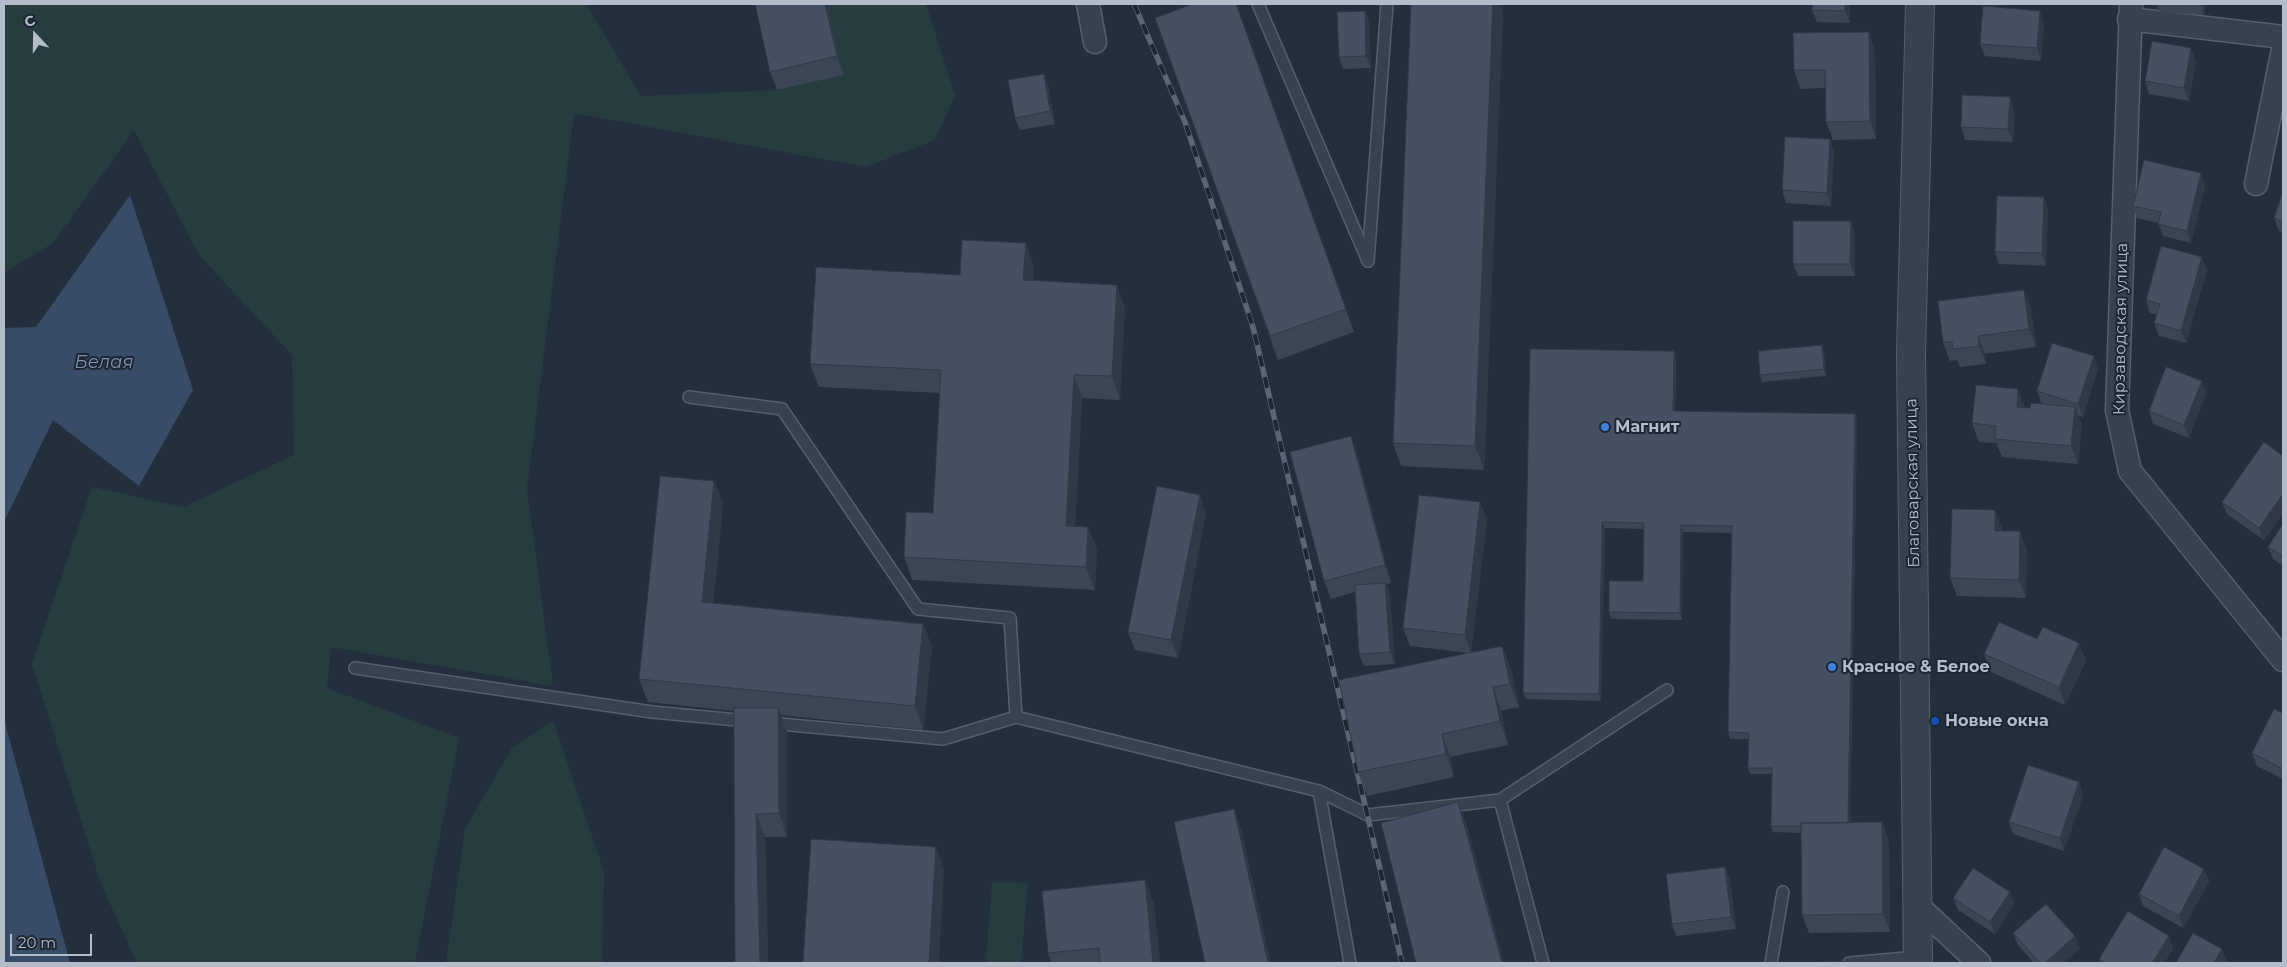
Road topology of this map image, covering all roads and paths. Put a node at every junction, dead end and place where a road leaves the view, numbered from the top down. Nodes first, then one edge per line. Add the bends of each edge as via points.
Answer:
1 (1088, 4) edge
2 (1258, 4) edge
3 (1387, 4) edge
4 (1920, 4) edge
5 (2130, 12) edge
6 (2283, 38) edge
7 (1095, 42) dead end
8 (2283, 48) edge
9 (2256, 184) dead end
10 (689, 397) dead end
11 (2283, 660) edge
12 (355, 668) dead end
13 (1667, 690) dead end
14 (1016, 716) junction
15 (1319, 791) junction
16 (1500, 800) junction
17 (1783, 892) dead end
18 (1918, 906) junction
19 (1918, 960) edge
20 (1350, 963) edge
21 (1543, 963) edge
22 (1772, 963) edge
23 (1849, 963) edge
24 (1979, 963) edge

1 - 7 street
2 - 3 lane via 1368,261
4 - 18 street, Благоварская улица via 1911,352
5 - 6 street
5 - 11 street, Кирзаводская улица via 2117,410 2130,472
8 - 9 street
10 - 14 lane via 782,409 918,609 1010,618
12 - 14 lane via 652,712 944,739
13 - 16 lane
14 - 15 lane
15 - 16 lane via 1368,816
15 - 20 lane
16 - 21 lane
17 - 22 lane
18 - 19 street, Благоварская улица
18 - 24 street
19 - 23 lane

